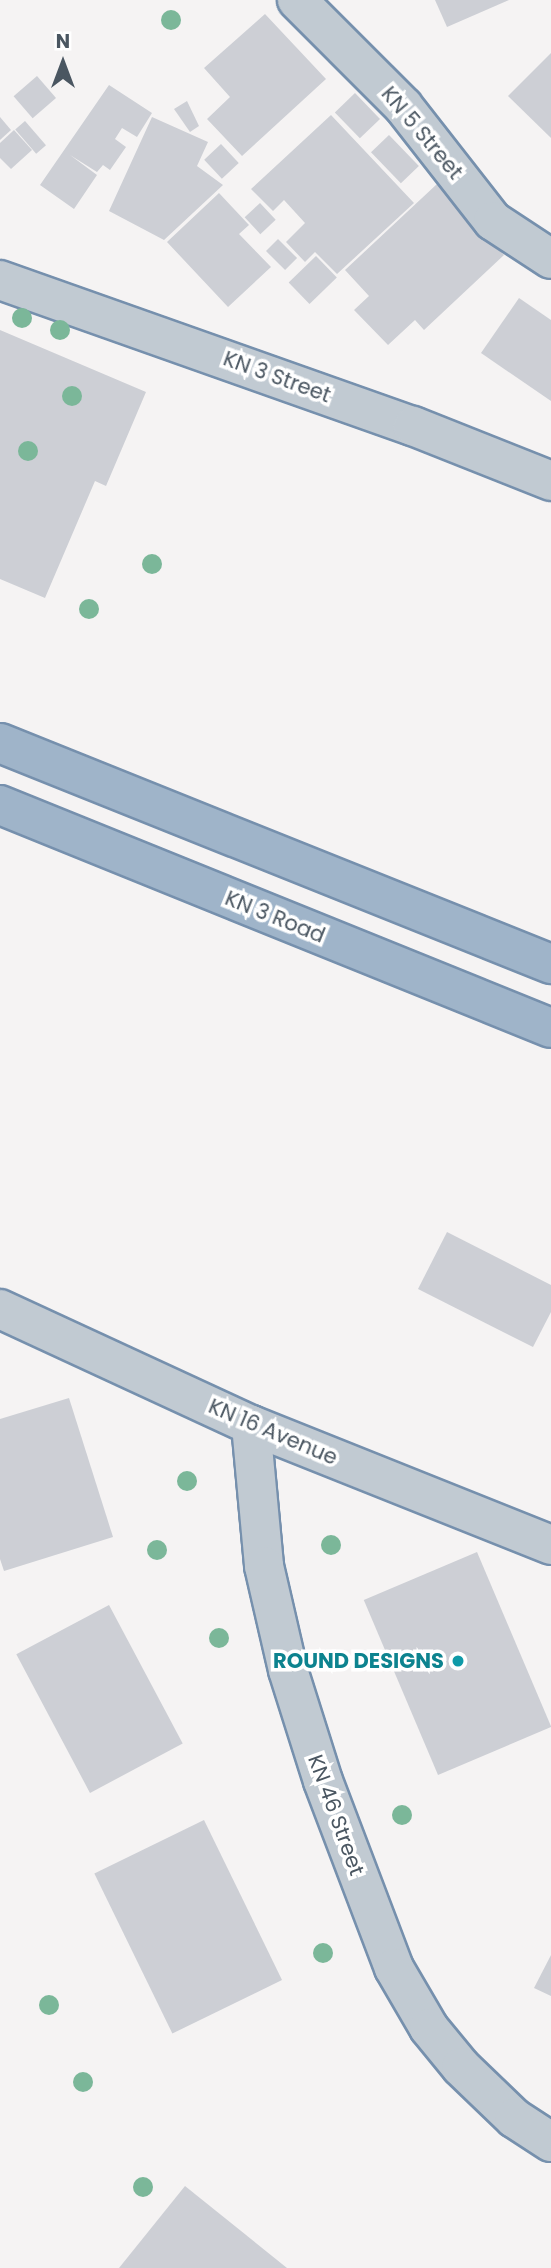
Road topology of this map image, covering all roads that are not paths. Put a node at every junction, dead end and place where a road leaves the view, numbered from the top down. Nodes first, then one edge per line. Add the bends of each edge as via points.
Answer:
1 (297, 0) edge
2 (551, 259) edge
3 (0, 280) edge
4 (551, 481) edge
5 (0, 743) edge
6 (0, 805) edge
7 (551, 964) edge
8 (551, 1028) edge
9 (0, 1309) edge
10 (251, 1425) junction
11 (551, 1545) edge
12 (551, 2142) edge

1 - 2 street, KN 5 Street via 403,106 493,221
3 - 4 street, KN 3 Street via 413,426
5 - 7 highway
6 - 8 highway, KN 3 Road
9 - 10 street, KN 16 Avenue
10 - 11 street, KN 16 Avenue
10 - 12 street, KN 46 Street via 264,1566 288,1670 323,1781 394,1969 429,2028 461,2067 514,2118

